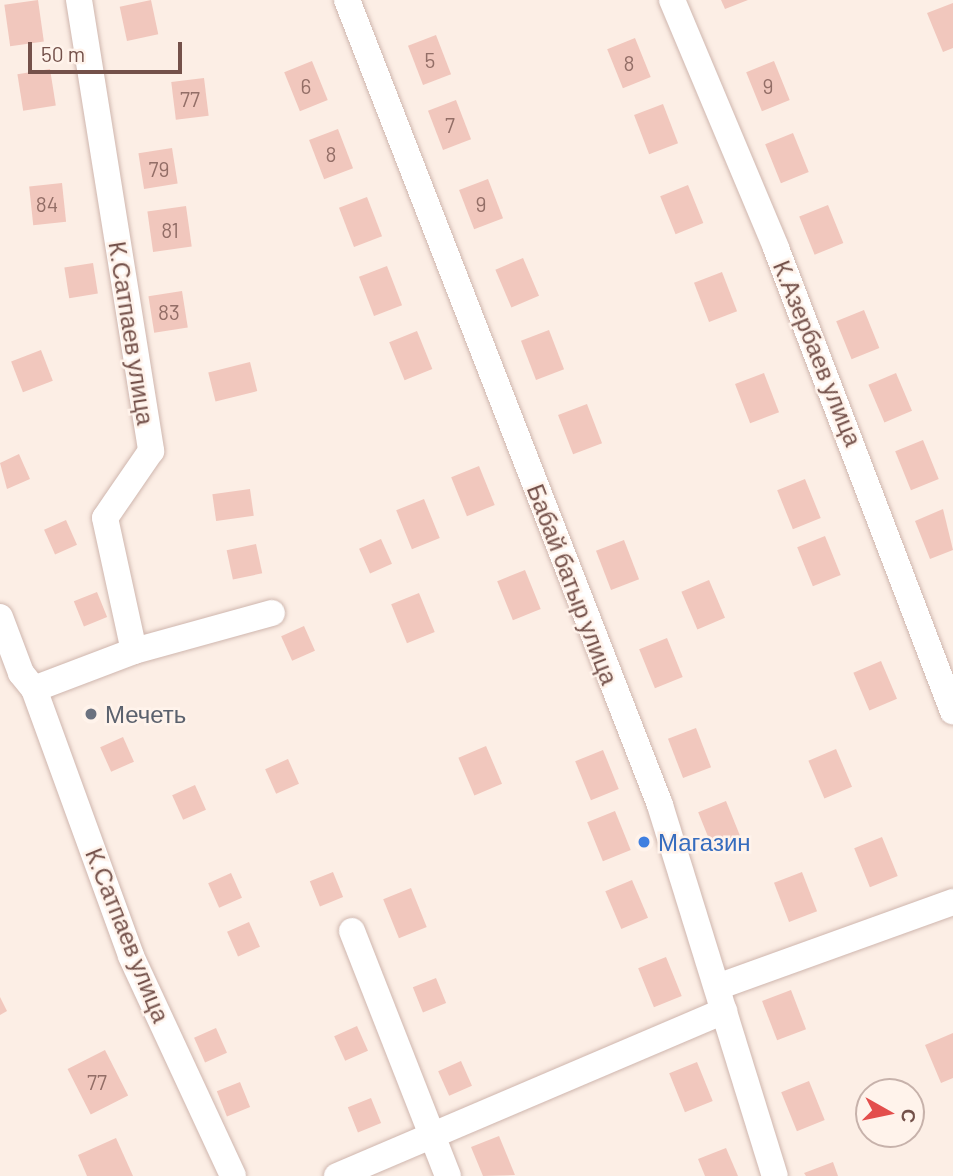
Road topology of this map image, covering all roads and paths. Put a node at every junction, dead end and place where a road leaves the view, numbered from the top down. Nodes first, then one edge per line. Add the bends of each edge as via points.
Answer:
1 (79, 0) edge
2 (347, 0) edge
3 (672, 0) edge
4 (272, 613) dead end
5 (4, 627) edge
6 (134, 651) junction
7 (34, 689) junction
8 (953, 711) edge
9 (953, 902) edge
10 (352, 931) dead end
11 (720, 999) junction
12 (433, 1138) junction
13 (233, 1176) edge
14 (337, 1176) edge
15 (448, 1176) edge
16 (775, 1176) edge

1 - 6 street, К.Сатпаев улица via 151,450 105,518
2 - 11 street, Бабай батыр улица via 660,805
3 - 8 street, К.Азербаев улица via 791,285
4 - 6 street
5 - 7 street, К.Сатпаев улица
6 - 7 street
7 - 13 street, К.Сатпаев улица via 131,956
9 - 11 street
10 - 12 street
11 - 12 street
11 - 16 street, Бабай батыр улица
12 - 14 street
12 - 15 street

